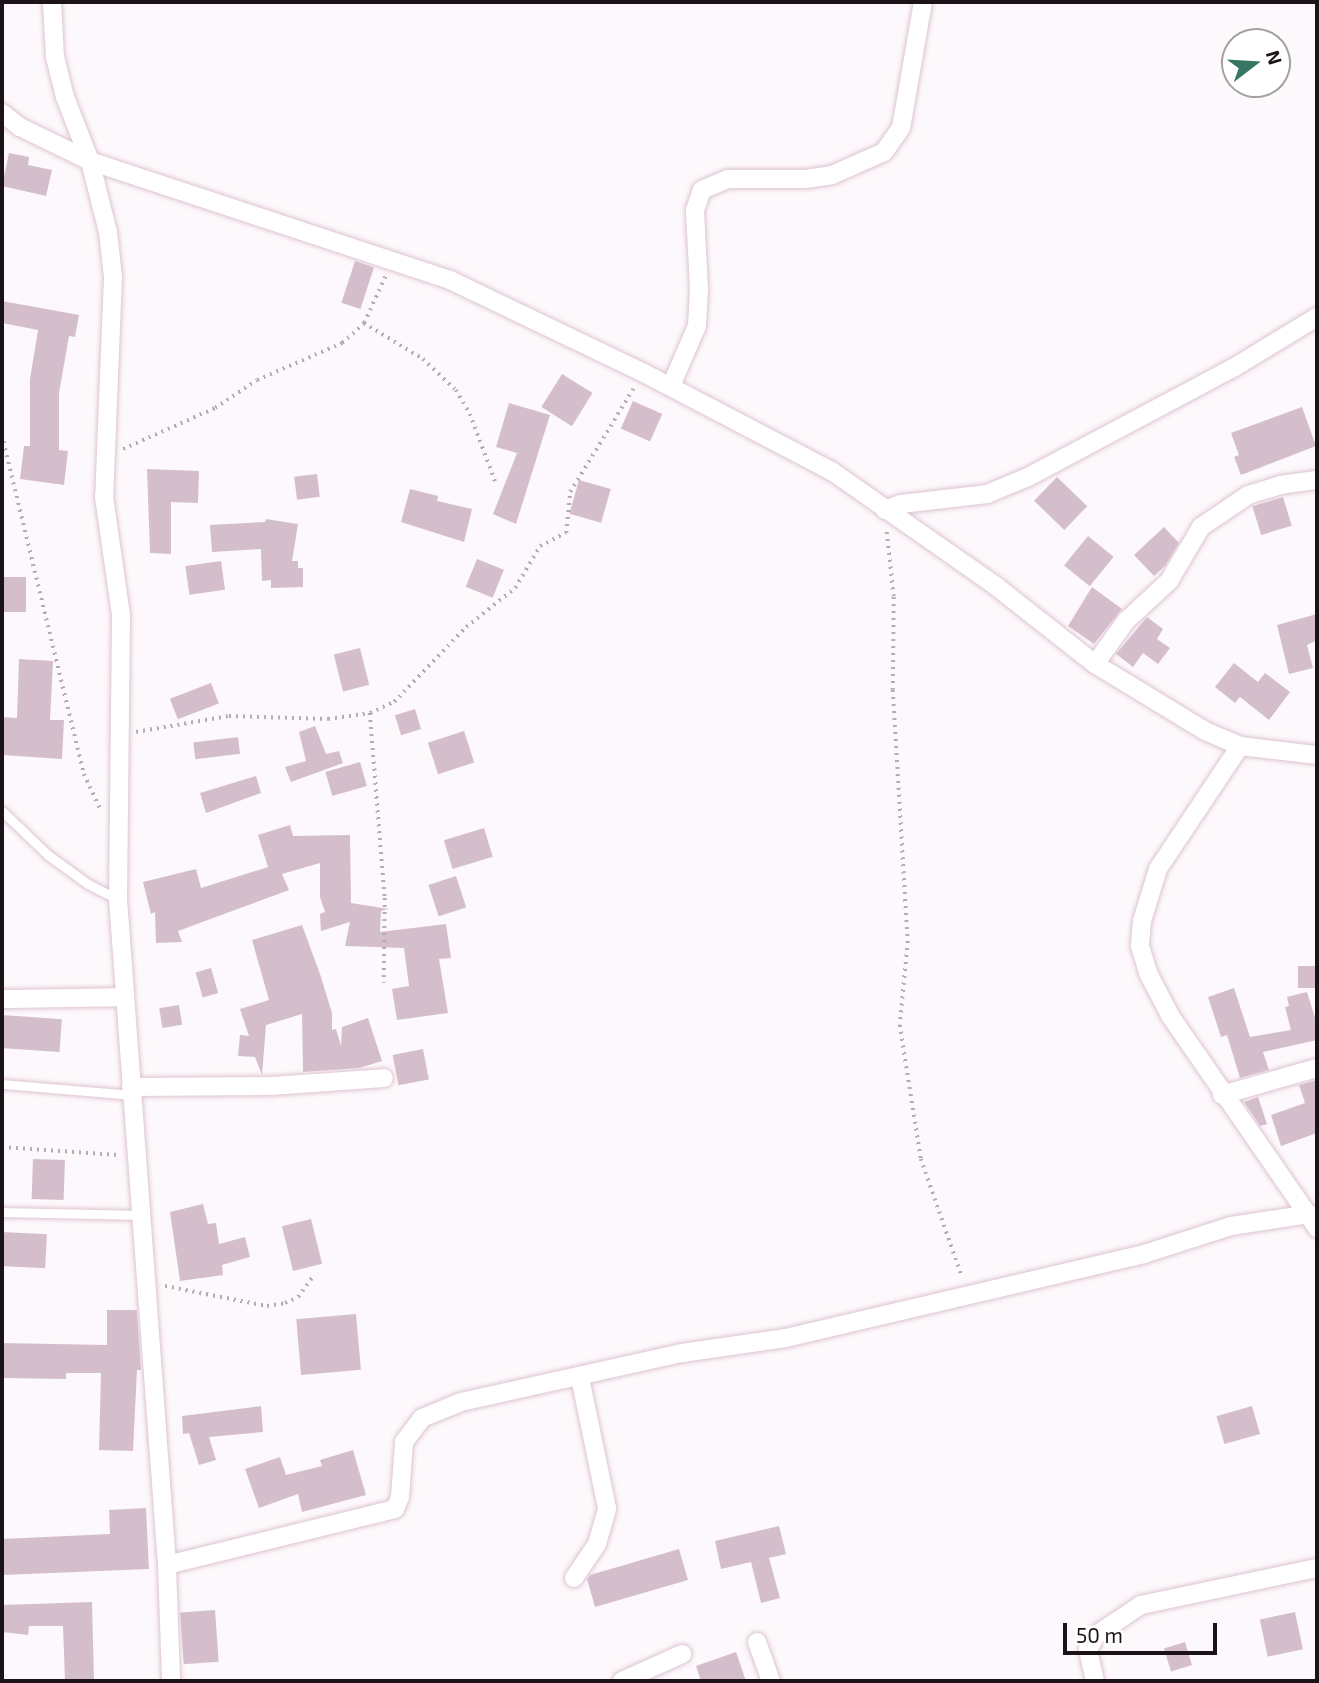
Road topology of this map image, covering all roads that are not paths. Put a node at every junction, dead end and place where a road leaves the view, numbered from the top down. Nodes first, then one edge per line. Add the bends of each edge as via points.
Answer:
1 (52, 2) edge
2 (923, 2) edge
3 (2, 113) edge
4 (90, 161) junction
5 (1317, 317) edge
6 (671, 386) junction
7 (1317, 480) edge
8 (885, 510) junction
9 (1095, 664) junction
10 (1240, 746) junction
11 (1317, 755) edge
12 (2, 811) edge
13 (118, 899) junction
14 (125, 997) junction
15 (2, 999) edge
16 (1317, 1068) edge
17 (384, 1078) dead end
18 (2, 1084) edge
19 (131, 1091) junction
20 (1222, 1095) junction
21 (2, 1212) edge
22 (140, 1215) junction
23 (1313, 1221) edge
24 (580, 1378) junction
25 (167, 1564) junction
26 (1317, 1568) edge
27 (574, 1578) dead end
28 (757, 1642) dead end
29 (682, 1654) dead end
30 (171, 1681) edge
31 (622, 1681) edge
32 (771, 1681) edge
33 (1095, 1681) edge

1 - 4 street via 55,57
2 - 6 street via 901,128 884,152 832,175 728,179 702,190 695,210 697,326
3 - 4 street via 20,127
4 - 6 street via 450,280
4 - 13 street via 108,232 113,277 104,497 121,615
5 - 8 street via 1028,477 987,494
6 - 8 street via 833,472
7 - 9 street via 1248,495 1201,527 1169,581 1125,621
8 - 9 street via 998,587
9 - 10 street via 1205,731
10 - 11 street
10 - 20 street via 1158,869 1142,921 1140,946 1171,1017
12 - 13 lane via 48,855
13 - 14 street
14 - 15 street
14 - 19 street
16 - 20 street
17 - 19 street
18 - 19 lane
19 - 22 street
20 - 23 street
21 - 22 lane
22 - 25 street
23 - 24 street via 1231,1226 1144,1254 969,1296
24 - 25 street via 461,1402 422,1418 404,1442 395,1509
24 - 27 street via 607,1508 597,1544
25 - 30 street
26 - 33 street via 1141,1605 1096,1635 1088,1650
28 - 32 street
29 - 31 street

